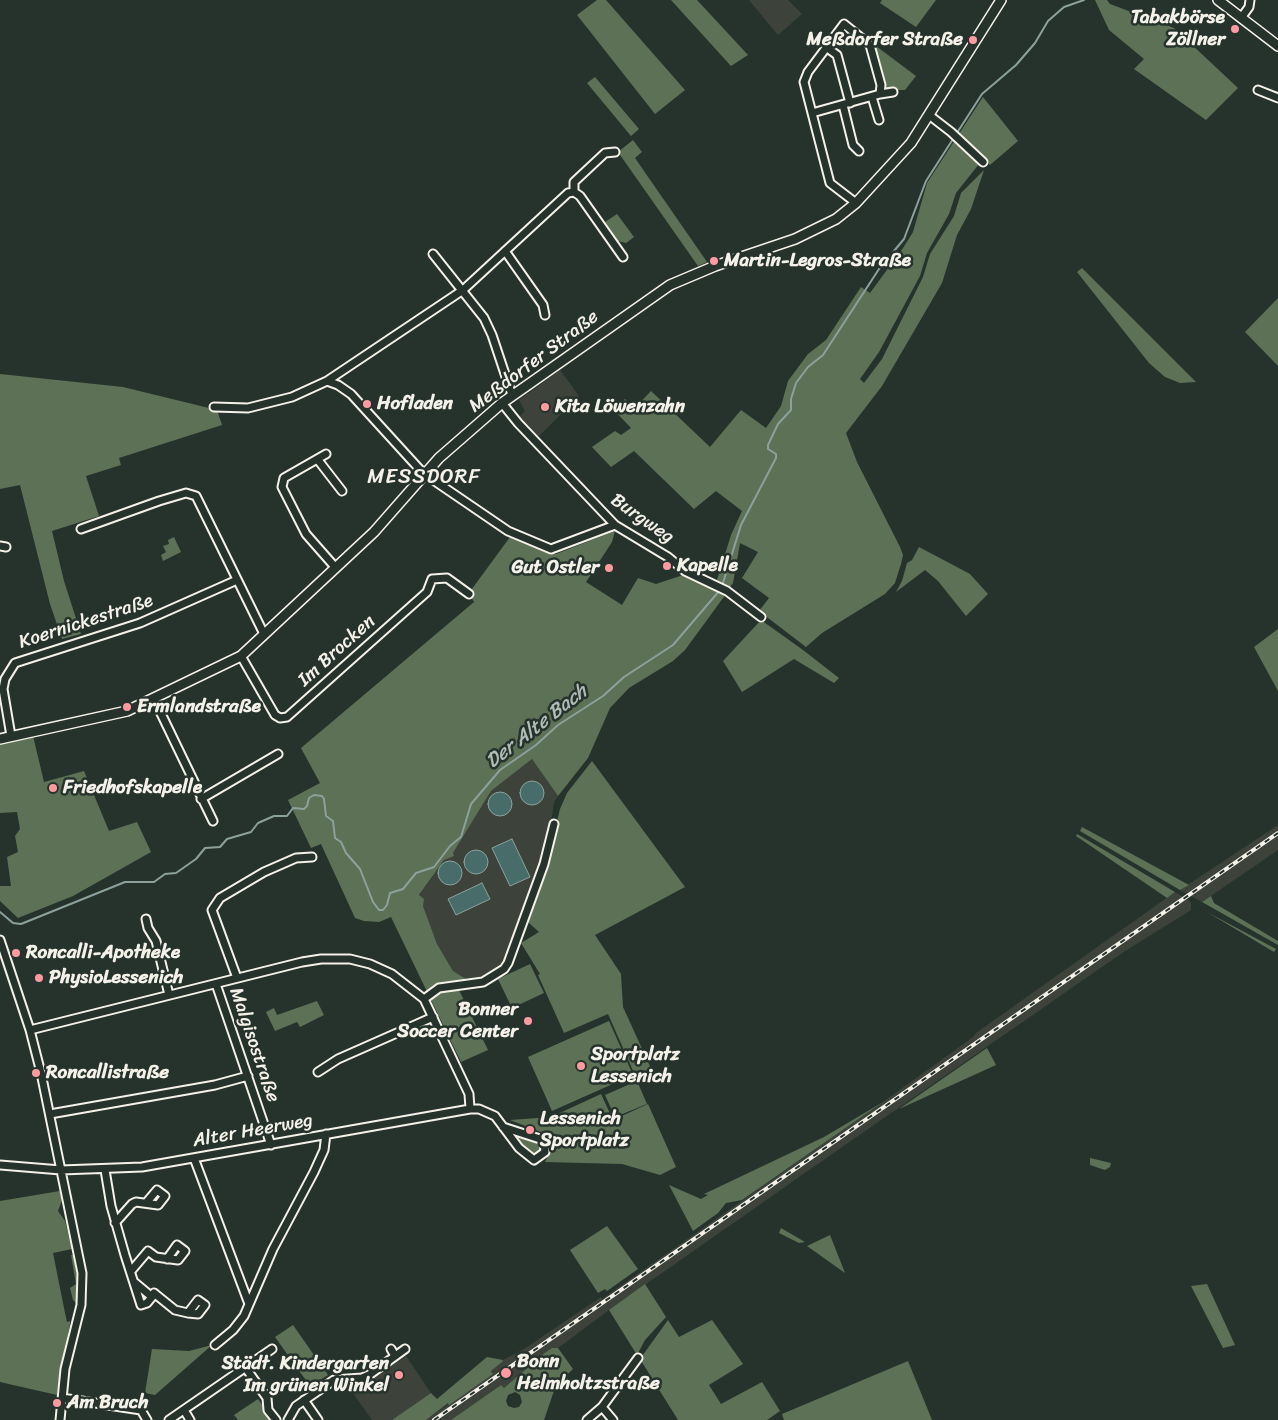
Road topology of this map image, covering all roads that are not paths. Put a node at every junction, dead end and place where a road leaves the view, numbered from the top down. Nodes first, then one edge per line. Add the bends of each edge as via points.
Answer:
1 (1001, 0) edge
2 (1218, 0) edge
3 (1250, 0) edge
4 (1241, 18) junction
5 (1278, 46) edge
6 (826, 47) junction
7 (1258, 90) dead end
8 (894, 92) dead end
9 (880, 94) junction
10 (872, 97) junction
11 (1278, 98) edge
12 (846, 104) junction
13 (812, 112) junction
14 (929, 115) junction
15 (879, 120) dead end
16 (859, 151) dead end
17 (615, 152) dead end
18 (983, 162) dead end
19 (574, 192) junction
20 (856, 203) junction
21 (504, 251) junction
22 (433, 254) dead end
23 (623, 257) dead end
24 (463, 290) junction
25 (545, 315) dead end
26 (327, 381) junction
27 (512, 395) junction
28 (502, 403) junction
29 (214, 407) dead end
30 (326, 454) dead end
31 (318, 460) junction
32 (423, 473) junction
33 (342, 491) dead end
34 (615, 525) junction
35 (80, 529) dead end
36 (335, 567) junction
37 (237, 580) junction
38 (469, 594) dead end
39 (761, 617) dead end
40 (264, 634) junction
41 (241, 656) junction
42 (4, 663) dead end
43 (10, 668) junction
44 (154, 699) junction
45 (11, 736) junction
46 (0, 739) edge
47 (278, 754) dead end
48 (201, 799) junction
49 (213, 821) dead end
50 (554, 824) dead end
51 (312, 857) dead end
52 (146, 919) dead end
53 (0, 940) edge
54 (237, 978) junction
55 (216, 984) junction
56 (169, 995) junction
57 (424, 999) junction
58 (433, 1017) junction
59 (30, 1030) junction
60 (318, 1072) dead end
61 (248, 1076) junction
62 (470, 1109) junction
63 (50, 1114) junction
64 (503, 1126) junction
65 (326, 1134) junction
66 (271, 1145) junction
67 (194, 1158) junction
68 (0, 1164) edge
69 (61, 1170) junction
70 (105, 1170) junction
71 (146, 1203) dead end
72 (115, 1223) junction
73 (167, 1258) dead end
74 (131, 1271) junction
75 (134, 1282) junction
76 (152, 1297) junction
77 (249, 1304) junction
78 (188, 1312) dead end
79 (215, 1345) dead end
80 (272, 1349) dead end
81 (391, 1349) dead end
82 (405, 1349) dead end
83 (396, 1356) junction
84 (638, 1358) dead end
85 (245, 1367) junction
86 (62, 1398) junction
87 (304, 1400) junction
88 (602, 1407) junction
89 (184, 1410) junction
90 (60, 1420) edge
91 (147, 1420) edge
92 (169, 1420) edge
93 (190, 1420) edge
94 (276, 1420) edge
95 (288, 1420) edge
96 (318, 1420) edge
97 (588, 1420) edge
98 (613, 1420) edge

1 - 14 street, Meßdorfer Straße
2 - 4 street
3 - 4 street
4 - 5 street
6 - 9 street via 844,24 870,45 881,86
6 - 12 street via 837,55
6 - 13 street via 804,82
7 - 11 street
8 - 9 street
9 - 10 street
10 - 12 street
10 - 15 street
12 - 13 street
12 - 16 street via 853,145
13 - 20 street via 830,183
14 - 18 street
14 - 20 street, Meßdorfer Straße via 911,143
17 - 19 street via 605,153 574,182
19 - 21 street via 560,198
19 - 23 street
20 - 27 street, Meßdorfer Straße via 816,230 708,268 670,285
21 - 24 street
21 - 25 street via 543,305
22 - 24 street
24 - 26 street
24 - 27 street via 492,335
26 - 29 street via 292,397 248,408
26 - 32 street via 351,394
27 - 28 street, Meßdorfer Straße
28 - 32 street, Meßdorfer Straße
28 - 34 street, Burgweg
30 - 31 street
31 - 33 street
31 - 36 street via 284,478 282,487 306,534
32 - 34 street via 508,531 545,548 552,549
32 - 36 street, Meßdorfer Straße via 374,532
34 - 39 street, Burgweg via 685,571 727,591
35 - 37 street via 191,493 196,496
36 - 40 street, Meßdorfer Straße
37 - 40 street
37 - 43 street, Koernickestraße via 149,620 24,659
38 - 41 street, Im Brocken via 447,578 432,579 427,592 287,717 275,716
40 - 41 street, Meßdorfer Straße
41 - 44 street, Meßdorfer Straße
42 - 43 street
43 - 45 street, Koernickestraße via 3,689
44 - 45 street, Meßdorfer Straße via 127,711
44 - 48 street
45 - 46 street, Meßdorfer Straße
47 - 48 street
48 - 49 street
50 - 57 street via 544,864 504,969 484,982 439,988
51 - 54 street via 296,858 264,872 220,898 212,910
52 - 56 street via 156,941
53 - 59 street
54 - 55 street
54 - 57 street via 316,960 350,959 392,974
55 - 56 street
55 - 61 street, Malgisostraße
56 - 59 street
57 - 58 street
58 - 60 street via 338,1059
58 - 62 street via 469,1094
59 - 63 street
61 - 63 street via 215,1085
61 - 66 street, Malgisostraße
62 - 64 street, Alter Heerweg via 488,1112
62 - 65 street, Alter Heerweg
63 - 69 street
64 - 64 street, Alter Heerweg via 525,1154 534,1160 545,1152 544,1142 540,1139
65 - 66 street, Alter Heerweg
65 - 77 street via 324,1150
66 - 67 street, Alter Heerweg
67 - 70 street, Alter Heerweg
67 - 77 street
68 - 69 street, Alter Heerweg
69 - 70 street, Alter Heerweg
69 - 86 street via 82,1285 81,1305
70 - 72 street
71 - 72 street via 132,1204
72 - 74 street
73 - 74 street via 156,1257 148,1251
74 - 75 street
75 - 76 street
75 - 76 street via 141,1305
76 - 78 street via 154,1293 175,1310
77 - 79 street via 238,1325
80 - 85 street
81 - 83 street
82 - 83 street
83 - 87 street via 362,1378 334,1380
84 - 88 street
85 - 89 street
85 - 94 street via 267,1398 268,1410
86 - 90 street
86 - 91 street via 140,1410
87 - 95 street via 292,1410
87 - 96 street
88 - 97 street
88 - 98 street
89 - 92 street
89 - 93 street

